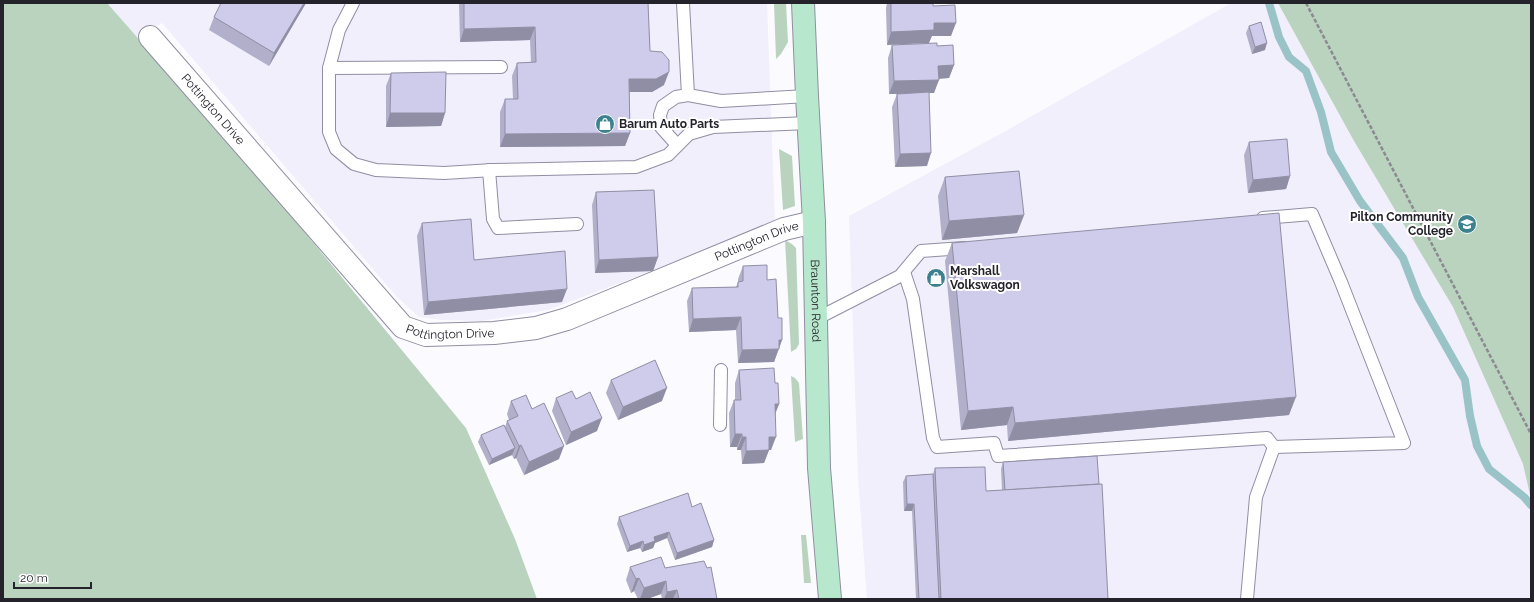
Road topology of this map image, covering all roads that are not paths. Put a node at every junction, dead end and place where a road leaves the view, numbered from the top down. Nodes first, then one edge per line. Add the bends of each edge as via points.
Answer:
1 (353, 3) edge
2 (682, 3) edge
3 (803, 3) edge
4 (150, 37) dead end
5 (501, 67) dead end
6 (329, 68) junction
7 (688, 95) junction
8 (807, 96) junction
9 (808, 123) junction
10 (677, 145) junction
11 (488, 170) junction
12 (1248, 220) edge
13 (814, 222) junction
14 (578, 224) dead end
15 (976, 247) edge
16 (904, 272) junction
17 (816, 319) junction
18 (721, 370) dead end
19 (720, 425) dead end
20 (1274, 447) junction
21 (830, 599) edge
22 (1247, 599) edge

1 - 6 lane via 339,30
2 - 7 lane
3 - 8 main road, Braunton Road
4 - 13 street, Pottington Drive via 403,327 426,335 494,333 536,328 561,321 784,230
5 - 6 lane
6 - 11 lane via 329,132 336,149 354,164 376,170 444,173
7 - 8 lane via 721,101
7 - 10 lane via 676,97 663,106 660,115 661,127
8 - 9 main road, Braunton Road
9 - 10 lane via 713,127 689,134
9 - 13 main road, Braunton Road
10 - 11 lane via 668,155 636,167
11 - 14 lane via 493,219 498,228
12 - 20 lane via 1312,214 1404,443
13 - 17 main road, Braunton Road
15 - 16 lane via 921,251
16 - 17 lane
16 - 20 lane via 913,299 933,438 937,447 994,443 998,456 1267,438
17 - 21 main road, Braunton Road via 820,468
18 - 19 lane
20 - 22 lane via 1256,498

